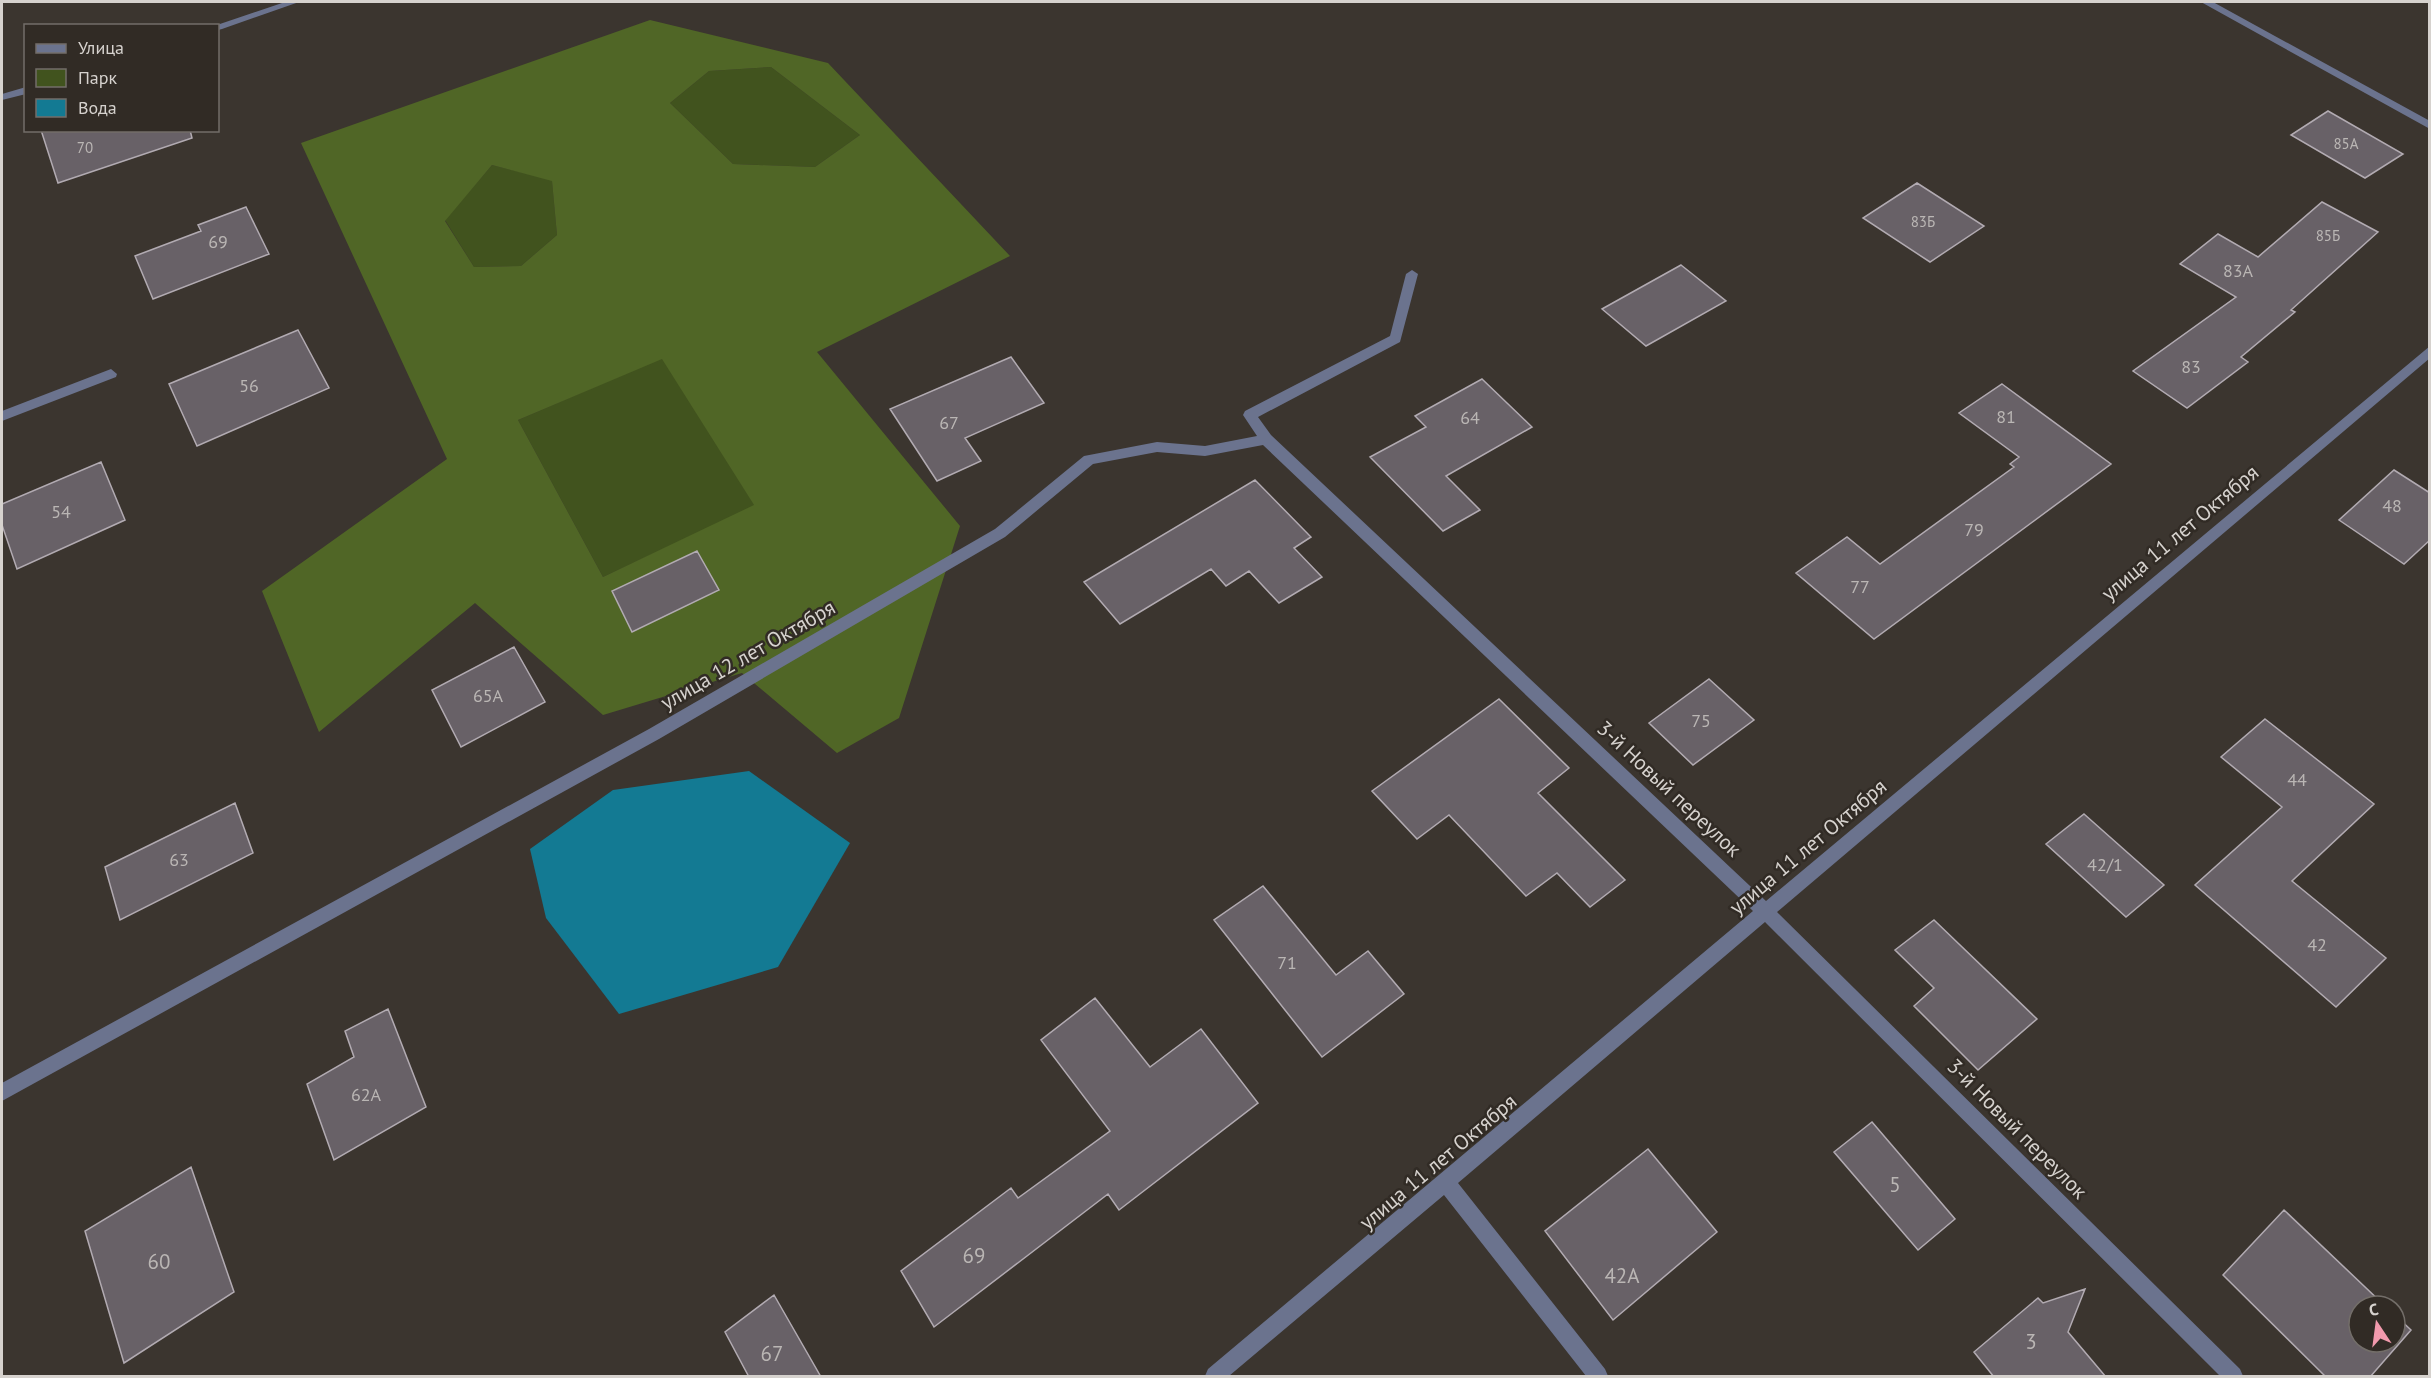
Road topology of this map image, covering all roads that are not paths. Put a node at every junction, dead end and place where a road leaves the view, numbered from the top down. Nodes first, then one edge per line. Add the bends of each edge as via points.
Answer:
1 (294, 2) edge
2 (2206, 2) edge
3 (219, 27) edge
4 (24, 91) edge
5 (2, 97) edge
6 (2430, 126) edge
7 (1412, 274) dead end
8 (2430, 350) edge
9 (111, 374) dead end
10 (2, 416) edge
11 (1266, 439) junction
12 (1765, 910) junction
13 (2, 1092) edge
14 (1446, 1183) junction
15 (1215, 1377) edge
16 (1598, 1377) edge
17 (2233, 1377) edge

1 - 3 street
2 - 6 street
4 - 5 street
7 - 11 street, 3-й Новый переулок via 1396,339 1250,415
8 - 12 street, улица 11 лет Октября
9 - 10 street
11 - 12 street, 3-й Новый переулок
11 - 13 street, улица 12 лет Октября via 1205,451 1157,447 1089,460 1000,533 644,740
12 - 14 street, улица 11 лет Октября
12 - 17 street, 3-й Новый переулок
14 - 15 street, улица 11 лет Октября
14 - 16 street

